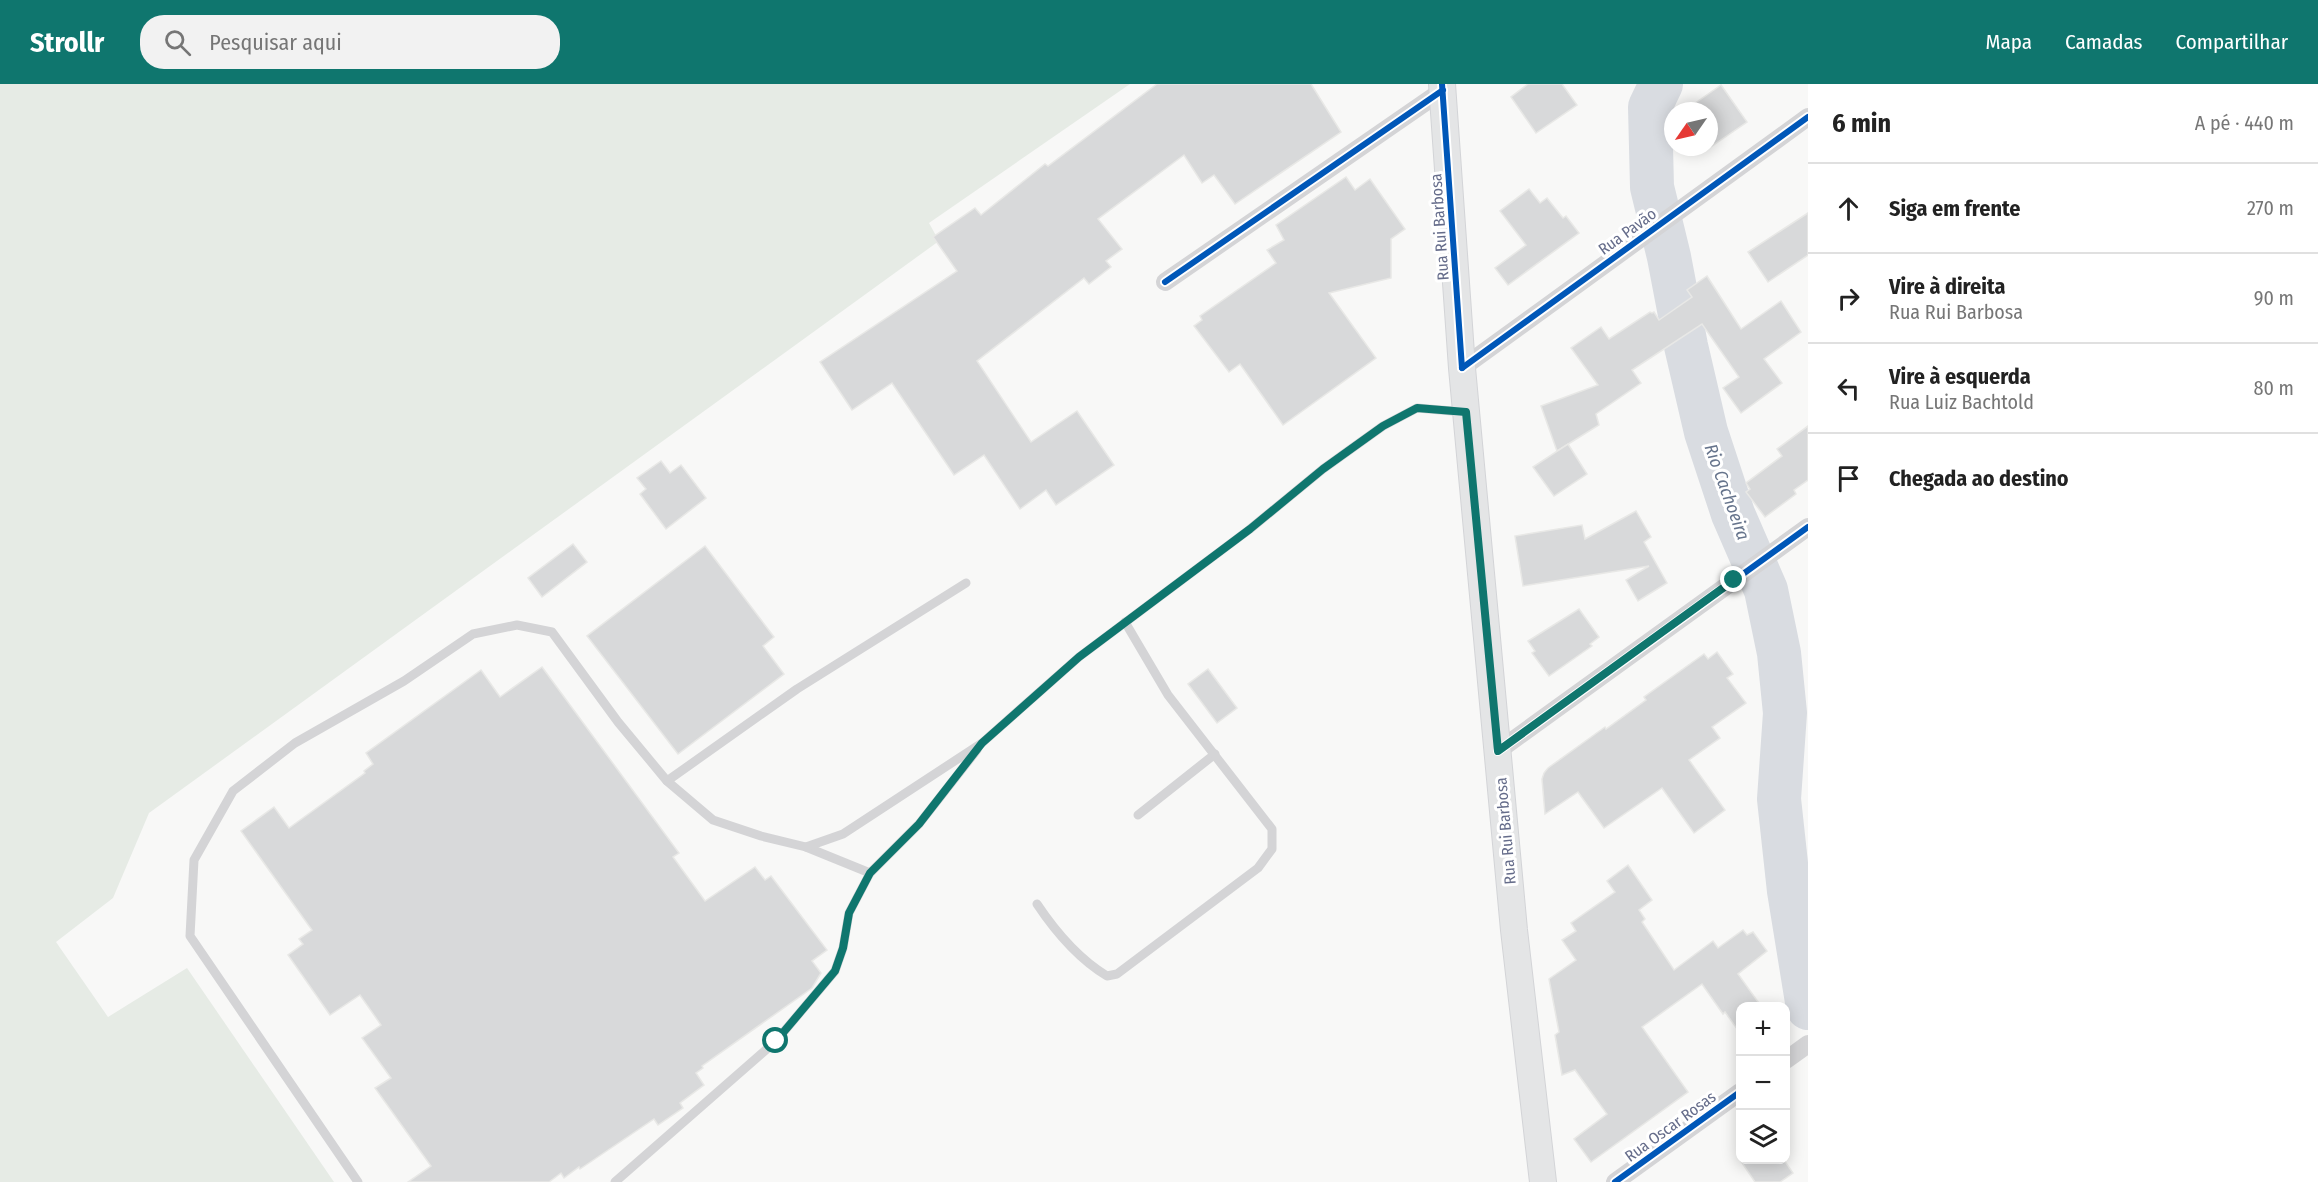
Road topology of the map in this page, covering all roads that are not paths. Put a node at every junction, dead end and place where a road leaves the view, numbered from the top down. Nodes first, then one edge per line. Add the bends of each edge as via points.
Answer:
1 (1443, 87) edge
2 (1808, 117) edge
3 (1165, 282) dead end
4 (1462, 368) junction
5 (1466, 412) junction
6 (1808, 527) edge
7 (966, 583) dead end
8 (1125, 622) junction
9 (982, 743) junction
10 (1498, 751) junction
11 (1215, 754) junction
12 (667, 781) junction
13 (1138, 815) dead end
14 (806, 847) junction
15 (870, 873) junction
16 (1037, 903) dead end
17 (1808, 1044) edge
18 (1790, 1057) edge
19 (1736, 1095) edge
20 (358, 1182) edge
21 (615, 1182) edge
22 (1543, 1182) edge
23 (1615, 1182) edge

1 - 3 street
1 - 4 main road, Rua Rui Barbosa
2 - 4 street, Rua Pavão
4 - 5 main road, Rua Rui Barbosa
5 - 8 lane via 1417,408 1383,426
5 - 10 main road, Rua Rui Barbosa
6 - 10 street
7 - 12 lane via 797,689
8 - 9 lane
8 - 11 lane via 1168,695
9 - 14 lane via 843,834
9 - 15 lane via 919,824
10 - 22 main road, Rua Rui Barbosa
11 - 13 lane
11 - 16 lane via 1272,829 1272,849 1258,868 1117,974 1107,976 1092,967 1051,925
12 - 14 lane via 713,820
12 - 20 lane via 552,632 517,626 473,634 404,681 294,743 233,791 194,860 190,936
14 - 15 lane
15 - 21 lane via 849,913 835,971 776,1041
17 - 18 street
19 - 23 street, Rua Oscar Rosas

